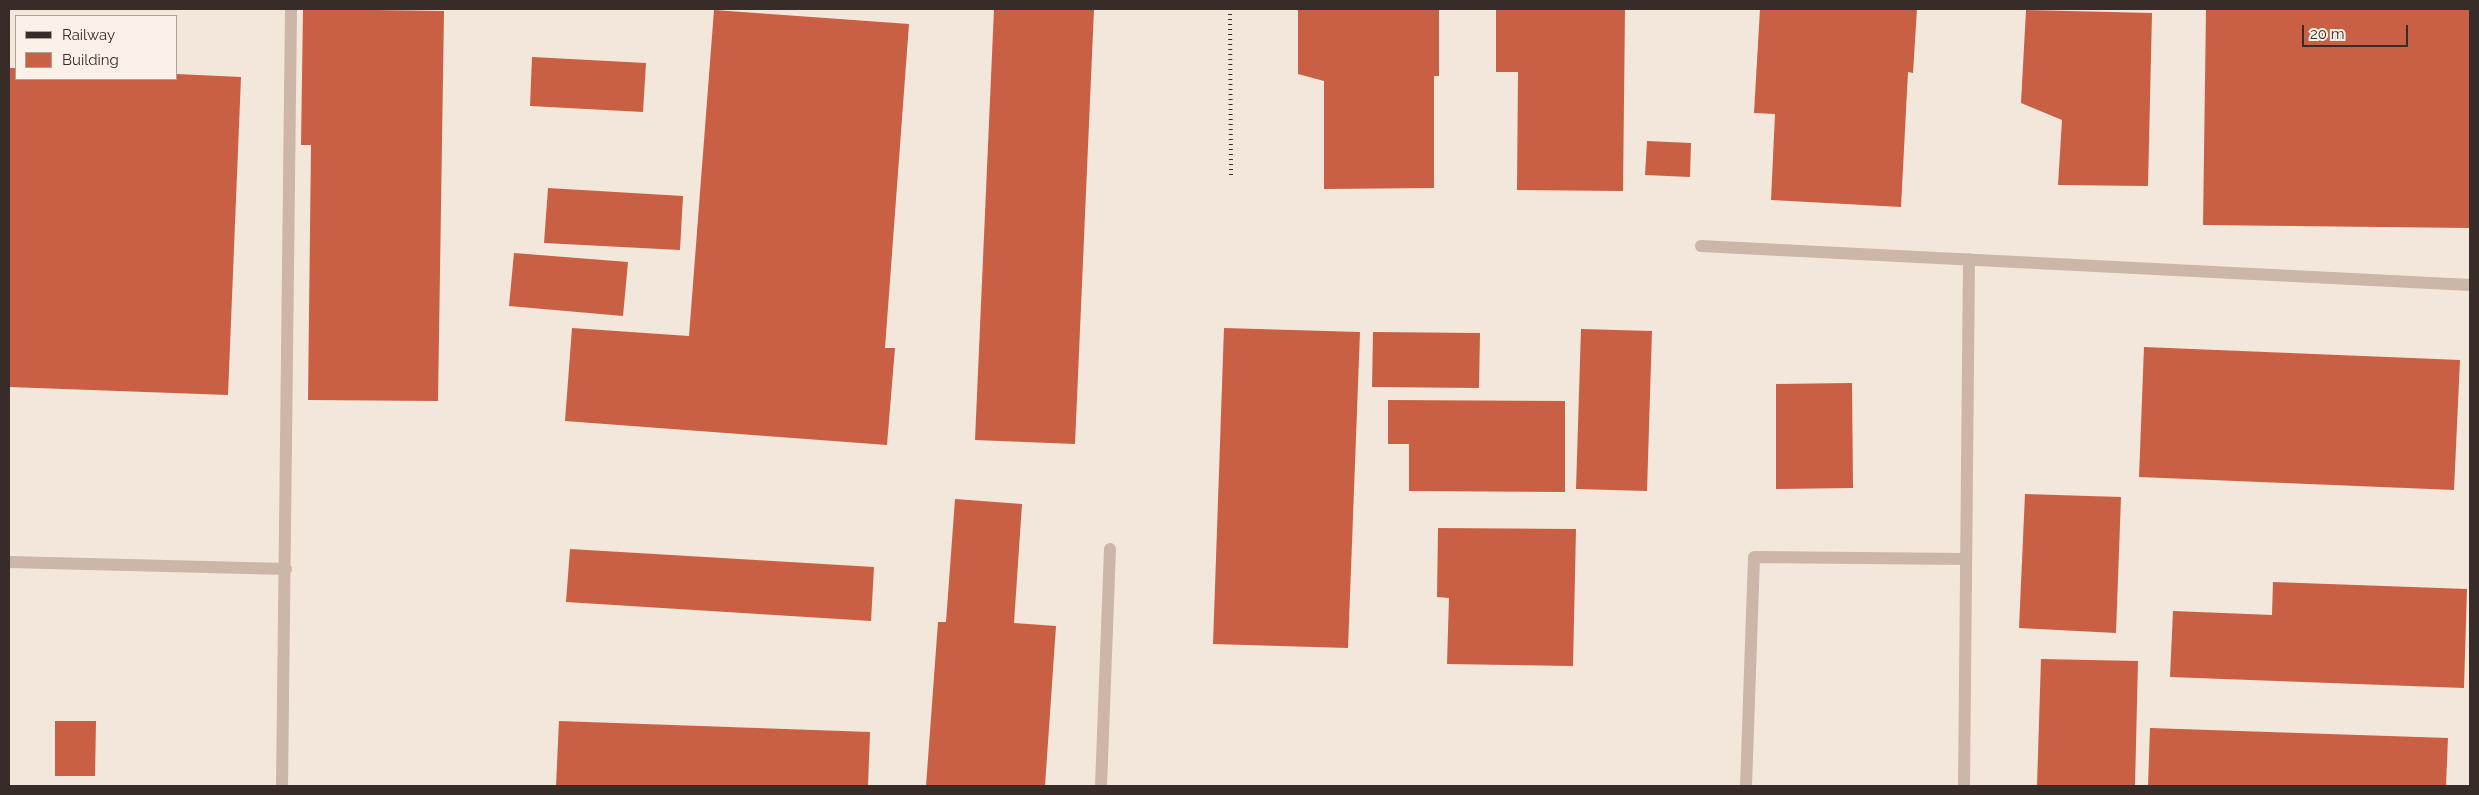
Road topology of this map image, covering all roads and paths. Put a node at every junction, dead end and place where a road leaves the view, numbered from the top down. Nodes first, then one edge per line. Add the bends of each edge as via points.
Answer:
1 (291, 9) edge
2 (1701, 246) dead end
3 (1969, 260) junction
4 (2470, 285) edge
5 (1110, 549) dead end
6 (1966, 559) junction
7 (9, 562) edge
8 (286, 569) junction
9 (282, 786) edge
10 (1101, 786) edge
11 (1746, 786) edge
12 (1964, 786) edge

1 - 8 lane
2 - 3 lane
3 - 4 lane
3 - 6 lane
5 - 10 lane
6 - 11 lane via 1754,557
6 - 12 lane
7 - 8 lane
8 - 9 lane

